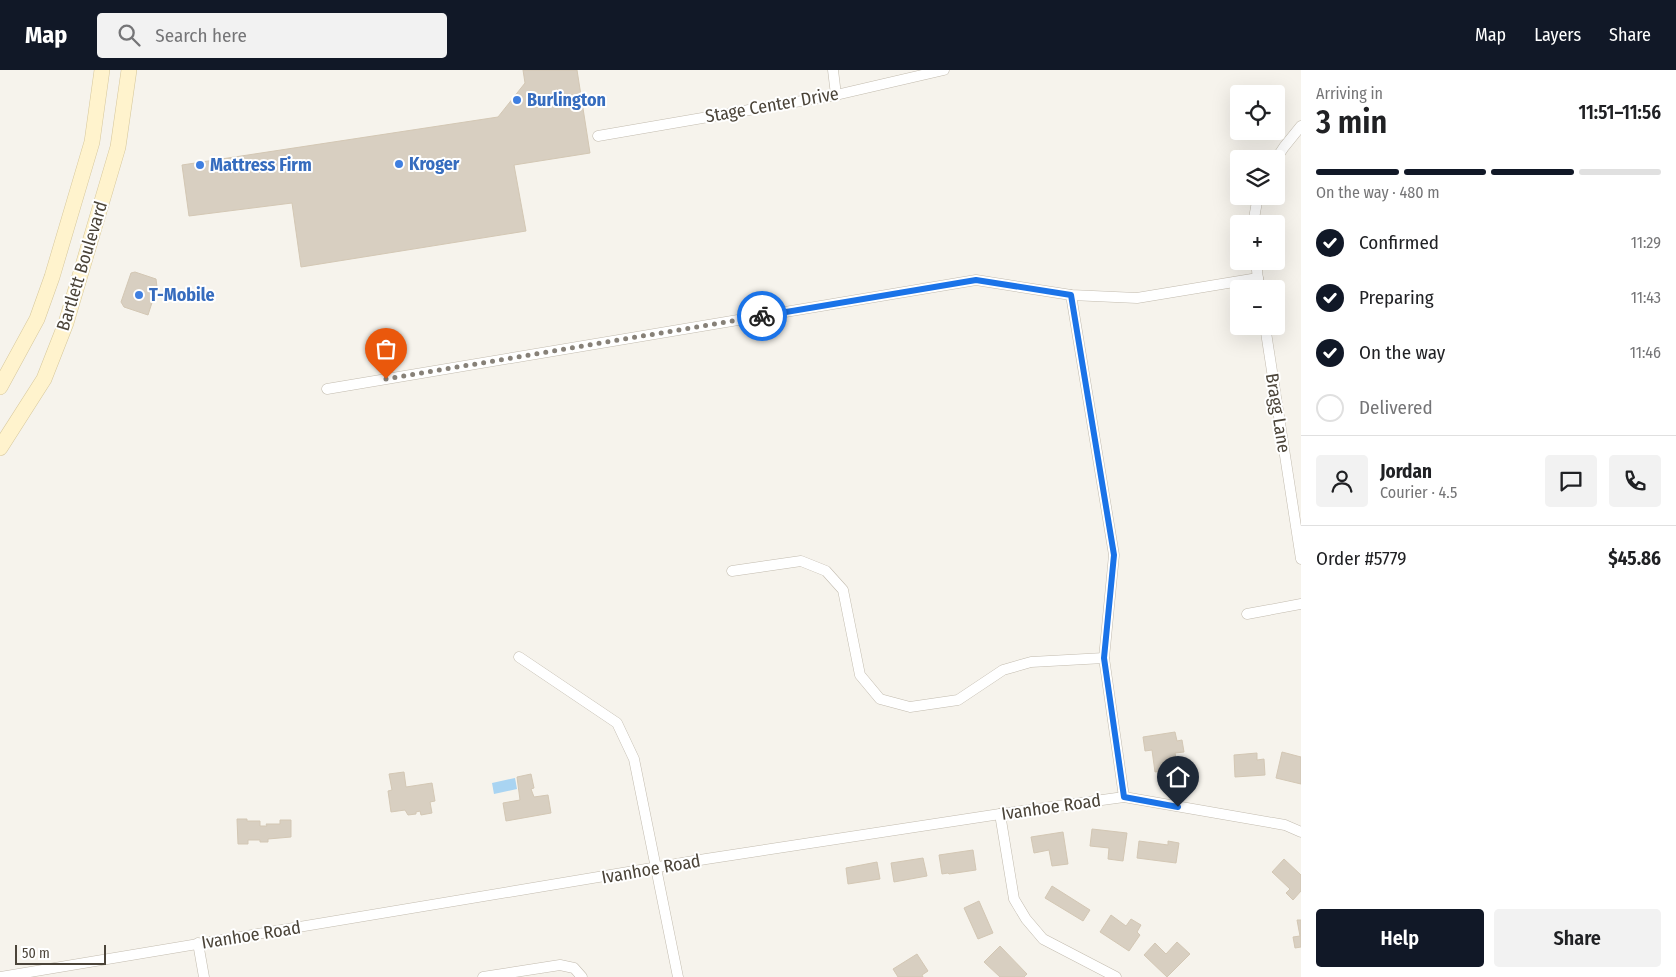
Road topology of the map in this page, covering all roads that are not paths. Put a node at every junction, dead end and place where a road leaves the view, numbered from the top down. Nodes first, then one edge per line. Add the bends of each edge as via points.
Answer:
1 (102, 70) edge
2 (130, 70) edge
3 (833, 70) edge
4 (944, 70) edge
5 (836, 95) junction
6 (1301, 126) edge
7 (598, 136) dead end
8 (1282, 150) edge
9 (1257, 270) edge
10 (1258, 278) joint
11 (1071, 295) junction
12 (1266, 335) edge
13 (0, 387) edge
14 (327, 389) dead end
15 (0, 448) edge
16 (1301, 559) edge
17 (732, 571) dead end
18 (1301, 604) edge
19 (1247, 614) dead end
20 (519, 658) dead end
21 (1104, 658) junction
22 (1124, 797) junction
23 (1000, 814) junction
24 (1301, 832) edge
25 (657, 868) junction
26 (198, 943) junction
27 (0, 977) edge
28 (204, 977) edge
29 (482, 977) edge
30 (582, 977) edge
31 (678, 977) edge
32 (1116, 977) edge

1 - 13 main road, Bartlett Boulevard via 92,142 52,277 37,319
2 - 15 main road, Bartlett Boulevard via 118,146 66,323 44,379
3 - 5 street
4 - 5 street, Stage Center Drive
5 - 7 street, Stage Center Drive
6 - 8 street
9 - 10 street
10 - 11 street via 1137,298
11 - 14 street via 976,280
11 - 21 street via 1114,555
12 - 16 street, Bragg Lane
17 - 21 street via 801,561 826,571 843,590 860,675 880,699 910,707 958,700 1003,670 1031,662
18 - 19 street
20 - 25 street via 617,723 634,759
21 - 22 street
22 - 23 street, Ivanhoe Road
22 - 24 street, Ivanhoe Road via 1286,825
23 - 25 street, Ivanhoe Road
23 - 32 street via 1014,899 1026,919 1043,939
25 - 26 street, Ivanhoe Road
25 - 31 street
26 - 27 street, Ivanhoe Road
26 - 28 street
29 - 30 street via 560,965 574,968

